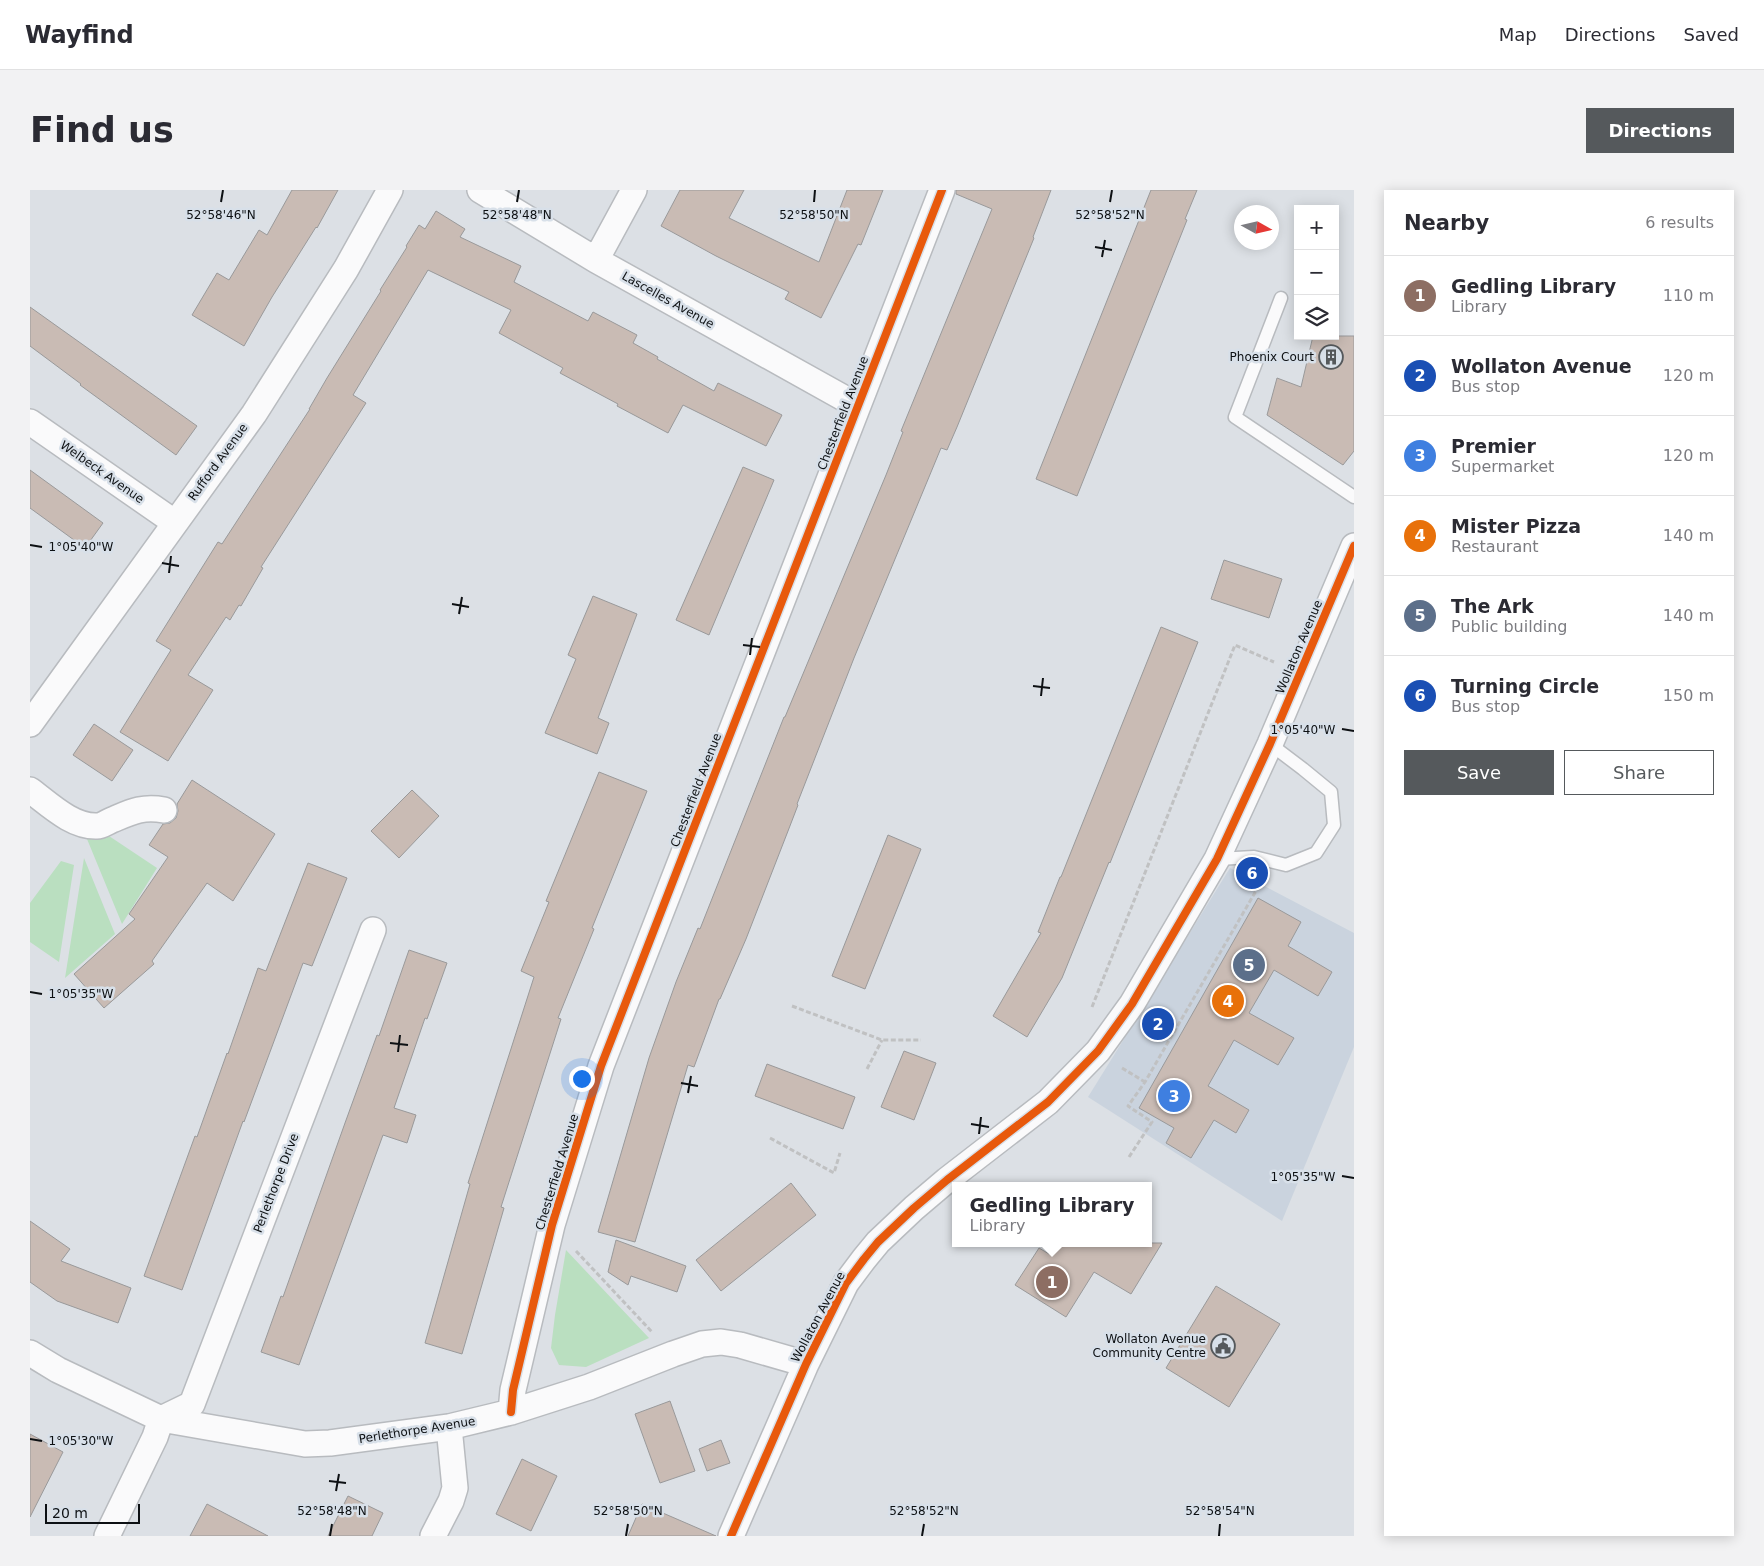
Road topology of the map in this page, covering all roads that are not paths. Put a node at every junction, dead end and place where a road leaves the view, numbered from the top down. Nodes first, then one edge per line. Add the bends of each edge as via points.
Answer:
1 (390, 190) edge
2 (480, 190) edge
3 (634, 190) edge
4 (942, 190) edge
5 (596, 260) junction
6 (1281, 298) dead end
7 (858, 406) junction
8 (30, 422) edge
9 (1354, 497) edge
10 (174, 522) junction
11 (1354, 546) edge
12 (30, 724) edge
13 (1270, 744) junction
14 (30, 790) edge
15 (164, 810) dead end
16 (1218, 859) junction
17 (373, 930) dead end
18 (30, 1353) edge
19 (806, 1364) junction
20 (511, 1412) junction
21 (161, 1419) junction
22 (449, 1427) junction
23 (107, 1536) edge
24 (432, 1536) edge
25 (732, 1536) edge

1 - 10 street, Rufford Avenue via 346,270 254,414
2 - 5 street, Lascelles Avenue
3 - 5 street
4 - 7 street, Chesterfield Avenue
5 - 7 street, Lascelles Avenue
6 - 9 lane via 1235,417
7 - 20 street, Chesterfield Avenue via 601,1066 552,1225 513,1390
8 - 10 street, Welbeck Avenue
10 - 12 street, Rufford Avenue
11 - 13 street, Wollaton Avenue
13 - 16 street, Wollaton Avenue
13 - 16 lane via 1331,792 1334,825 1316,853 1286,865 1254,857
14 - 15 street via 68,818 98,826 139,809
16 - 19 street, Wollaton Avenue via 1132,1004 1098,1051 1048,1102 947,1180 878,1242 846,1283
17 - 21 street, Perlethorpe Drive via 192,1404
18 - 21 street, Perlethorpe Avenue via 58,1370
19 - 20 street, Perlethorpe Avenue via 740,1345 702,1344 589,1387
19 - 25 street, Wollaton Avenue
20 - 22 street, Perlethorpe Avenue
21 - 22 street, Perlethorpe Avenue via 305,1444
21 - 23 street
22 - 24 street via 454,1488

